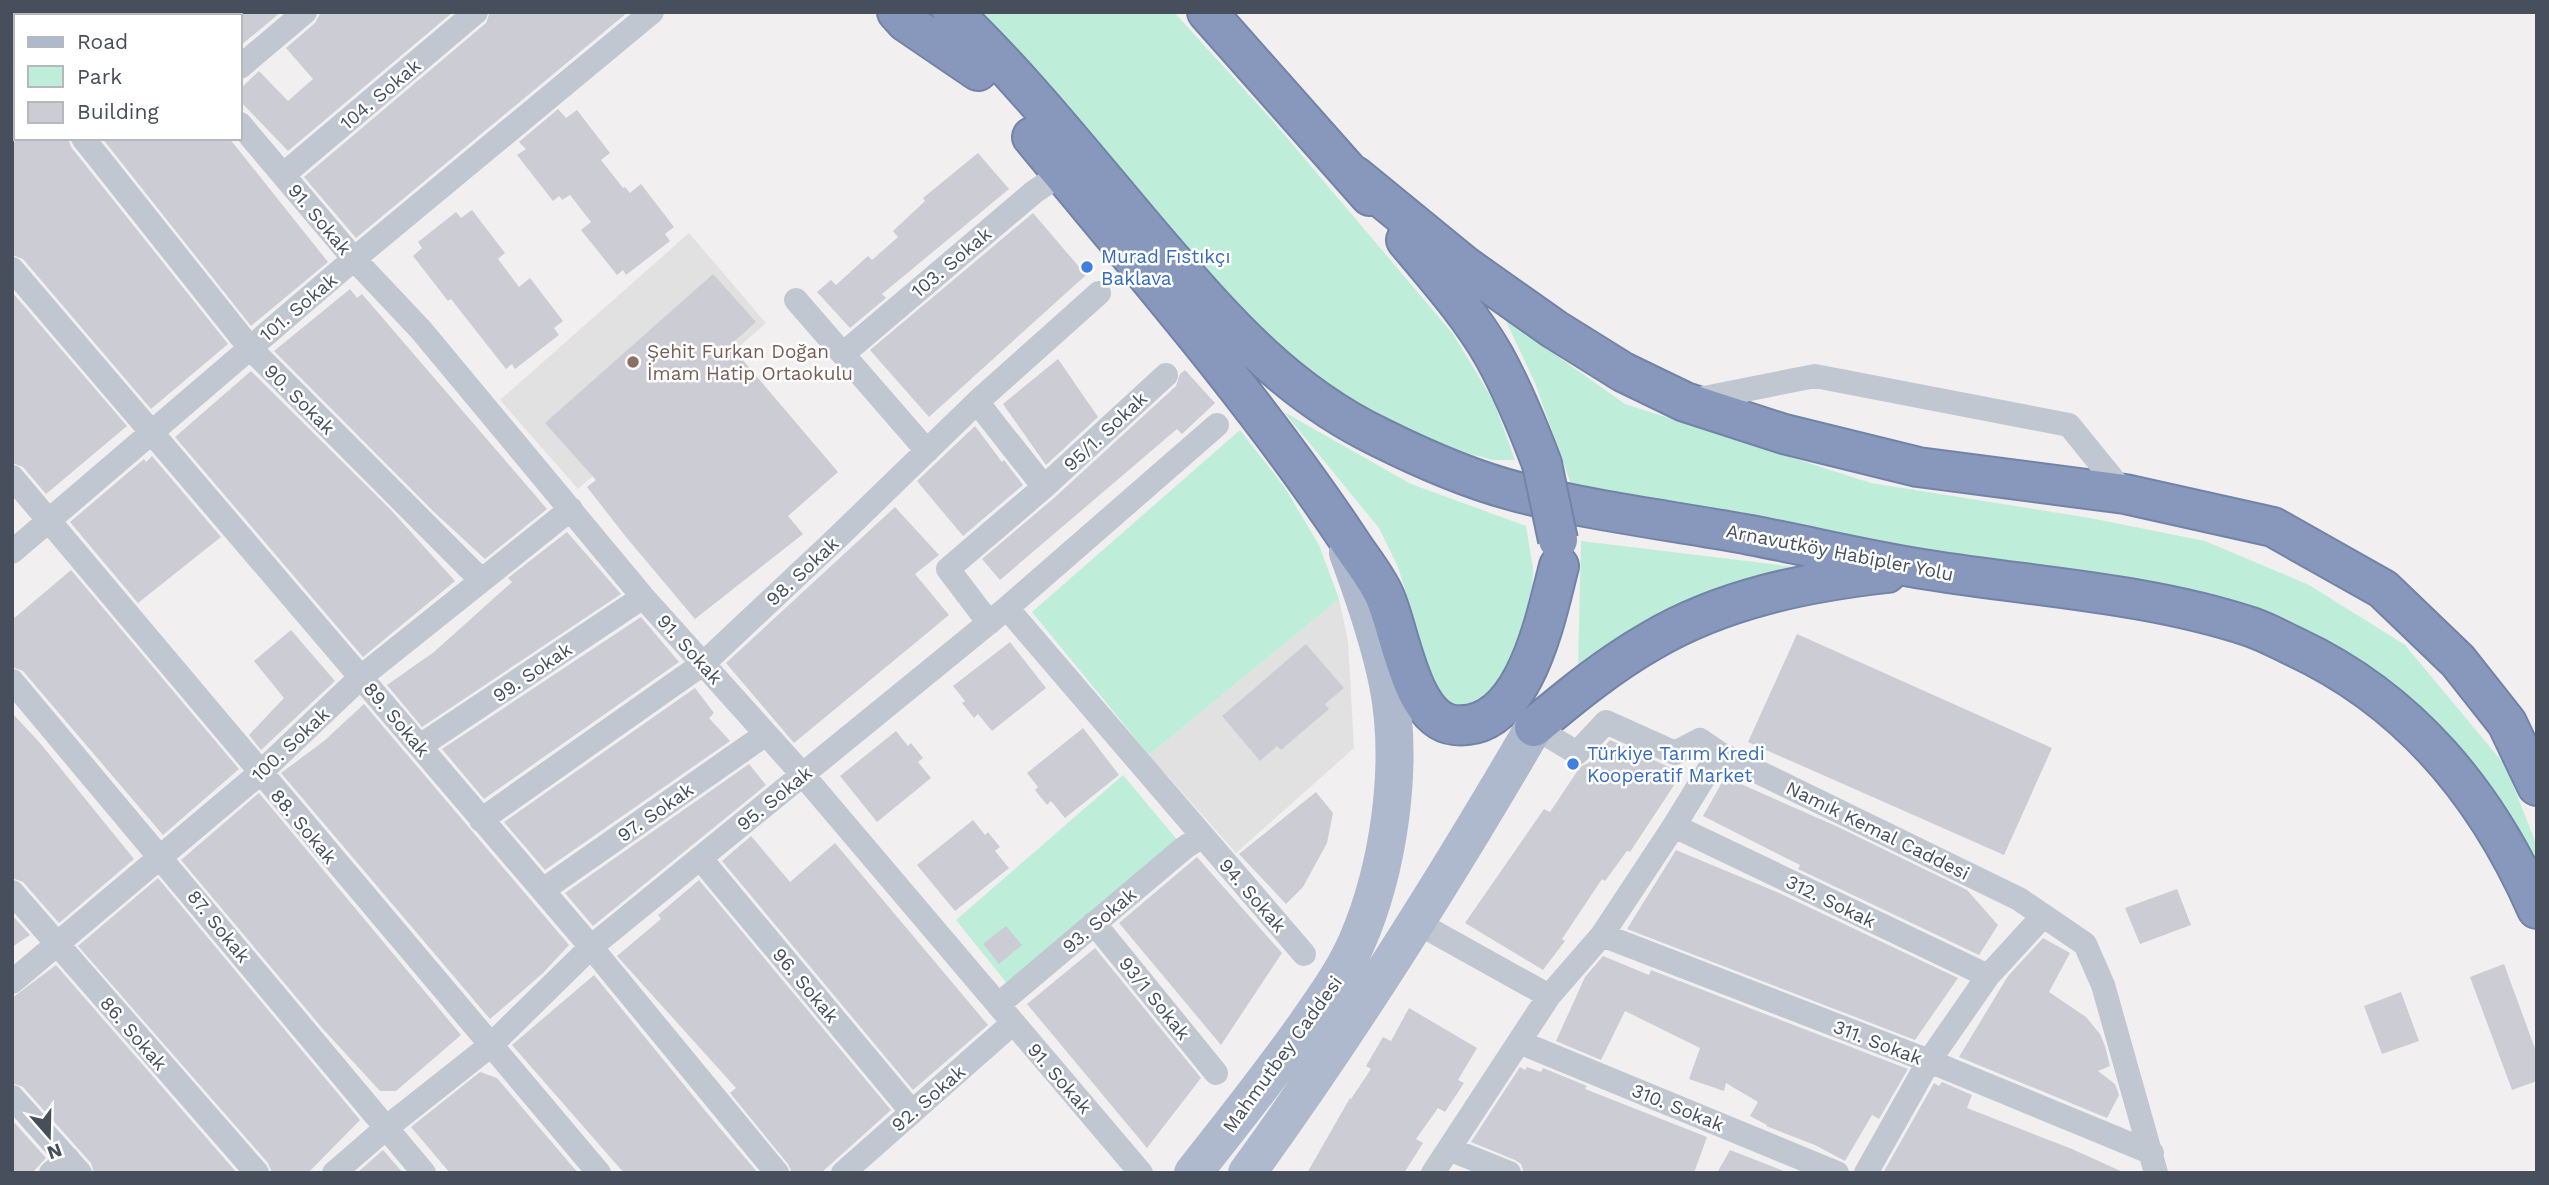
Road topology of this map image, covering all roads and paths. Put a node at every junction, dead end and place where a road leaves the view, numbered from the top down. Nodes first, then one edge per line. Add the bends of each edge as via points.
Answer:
1 (304, 12) edge
2 (476, 12) edge
3 (652, 12) edge
4 (897, 12) edge
5 (942, 12) edge
6 (953, 12) edge
7 (1207, 12) edge
8 (242, 65) edge
9 (978, 71) junction
10 (242, 126) edge
11 (85, 140) edge
12 (1062, 173) junction
13 (283, 175) junction
14 (1354, 176) junction
15 (1119, 200) junction
16 (354, 259) junction
17 (12, 269) edge
18 (1099, 293) dead end
19 (796, 300) dead end
20 (250, 348) junction
21 (843, 354) junction
22 (1166, 375) dead end
23 (977, 401) junction
24 (1685, 402) junction
25 (1217, 425) dead end
26 (152, 431) junction
27 (927, 451) junction
28 (12, 477) edge
29 (1044, 487) junction
30 (2125, 494) junction
31 (571, 509) junction
32 (49, 520) junction
33 (1336, 521) junction
34 (12, 552) edge
35 (1558, 553) junction
36 (1924, 570) junction
37 (481, 580) junction
38 (643, 597) junction
39 (998, 615) junction
40 (704, 663) junction
41 (361, 677) junction
42 (12, 681) edge
43 (1534, 727) junction
44 (766, 734) junction
45 (420, 746) junction
46 (1719, 753) junction
47 (260, 773) junction
48 (803, 775) junction
49 (2537, 786) edge
50 (481, 820) junction
51 (1674, 826) junction
52 (1201, 836) junction
53 (162, 857) junction
54 (700, 858) junction
55 (543, 890) junction
56 (12, 892) edge
57 (2537, 909) edge
58 (2043, 916) junction
59 (1416, 922) junction
60 (1094, 923) junction
61 (1602, 935) junction
62 (57, 946) junction
63 (591, 947) junction
64 (1304, 954) dead end
65 (1988, 976) junction
66 (12, 982) edge
67 (1549, 996) junction
68 (1005, 1014) junction
69 (1519, 1042) junction
70 (491, 1045) junction
71 (1929, 1061) junction
72 (1216, 1073) dead end
73 (12, 1097) edge
74 (912, 1112) junction
75 (386, 1128) junction
76 (1449, 1149) junction
77 (2154, 1163) edge
78 (66, 1168) edge
79 (257, 1173) edge
80 (334, 1173) edge
81 (424, 1173) edge
82 (598, 1173) edge
83 (778, 1173) edge
84 (843, 1173) edge
85 (1142, 1173) edge
86 (1193, 1173) edge
87 (1247, 1173) edge
88 (1433, 1173) edge
89 (1509, 1173) edge
90 (1837, 1173) edge
91 (1866, 1173) edge

1 - 8 street
2 - 13 street, 104. Sokak
3 - 16 street, 101. Sokak
4 - 9 highway
5 - 9 highway
6 - 15 highway, Arnavutköy Habipler Yolu via 998,56
7 - 14 highway
9 - 12 highway
10 - 13 street, 91. Sokak
11 - 20 street, 90. Sokak
12 - 15 highway
12 - 21 street, 103. Sokak
12 - 33 highway via 1281,442
13 - 16 street, 91. Sokak
14 - 24 highway via 1465,266 1554,329 1623,372
14 - 35 highway, bridge via 1460,304 1493,355 1542,464
15 - 36 highway, Arnavutköy Habipler Yolu via 1256,353 1290,382 1377,436 1454,471 1520,493
16 - 20 street, 101. Sokak
16 - 31 street, 91. Sokak via 421,330
17 - 26 street, 89. Sokak
18 - 23 street, 98. Sokak
19 - 21 street
20 - 26 street, 101. Sokak
20 - 37 street, 90. Sokak
21 - 27 street
22 - 29 street, 95/1. Sokak
23 - 27 street, 98. Sokak
23 - 29 street
24 - 30 highway via 1784,434 1918,467
24 - 30 street via 1815,376 2069,425
25 - 39 street, 95. Sokak
26 - 32 street, 101. Sokak
26 - 41 street, 89. Sokak
27 - 40 street, 98. Sokak
28 - 32 street, 88. Sokak
29 - 39 street, 95/1. Sokak via 948,569
30 - 49 highway via 2273,527 2383,589 2458,661 2507,723
31 - 37 street, 100. Sokak
31 - 38 street, 91. Sokak
32 - 34 street, 101. Sokak
32 - 47 street, 88. Sokak
33 - 35 highway via 1384,594 1425,706 1438,720 1454,725 1490,717 1506,704 1524,677 1540,638
33 - 86 main road, Mahmutbey Caddesi via 1370,612 1389,686 1395,750 1388,834 1371,903 1334,986 1260,1091
35 - 43 highway via 1555,644
36 - 43 highway via 1797,587 1695,619 1603,672
36 - 57 highway, Arnavutköy Habipler Yolu via 2152,602 2253,627 2323,660 2390,705 2453,769 2492,823
37 - 41 street, 100. Sokak
38 - 40 street, 91. Sokak
38 - 45 street, 99. Sokak
39 - 48 street, 95. Sokak
39 - 52 street, 94. Sokak
40 - 44 street, 91. Sokak
40 - 50 street, 98. Sokak
41 - 45 street, 89. Sokak
41 - 47 street, 100. Sokak
42 - 53 street, 87. Sokak
43 - 46 street, Namık Kemal Caddesi via 1577,753 1606,722 1675,753 1700,740
43 - 59 main road, Mahmutbey Caddesi
44 - 48 street, 91. Sokak
44 - 55 street, 97. Sokak
45 - 50 street, 89. Sokak
46 - 51 street
46 - 58 street, Namık Kemal Caddesi via 2011,895
47 - 53 street, 100. Sokak
47 - 70 street, 88. Sokak
48 - 54 street, 95. Sokak
48 - 68 street, 91. Sokak
50 - 55 street, 89. Sokak
51 - 61 street
51 - 65 street, 312. Sokak
52 - 60 street, 93. Sokak
52 - 64 street, 94. Sokak
53 - 62 street, 100. Sokak
53 - 75 street, 87. Sokak
54 - 63 street, 95. Sokak
54 - 74 street, 96. Sokak
55 - 63 street, 89. Sokak
56 - 62 street, 86. Sokak
58 - 65 street
58 - 77 street, Namık Kemal Caddesi via 2085,944 2104,985
59 - 67 street
59 - 87 main road, Mahmutbey Caddesi via 1312,1084
60 - 68 street, 93. Sokak
60 - 72 street, 93/1 Sokak
61 - 67 street
61 - 71 street, 311. Sokak
62 - 66 street, 100. Sokak
62 - 79 street, 86. Sokak
63 - 70 street, 95. Sokak
63 - 83 street, 89. Sokak
65 - 71 street
67 - 69 street
68 - 74 street, 92. Sokak
68 - 85 street, 91. Sokak
69 - 76 street
69 - 90 street, 310. Sokak
70 - 75 street, 95. Sokak
70 - 82 street, 88. Sokak
71 - 77 street, 311. Sokak
71 - 91 street
73 - 78 street
74 - 84 street, 92. Sokak
75 - 80 street, 95. Sokak
75 - 81 street, 87. Sokak
76 - 88 street
76 - 89 street

